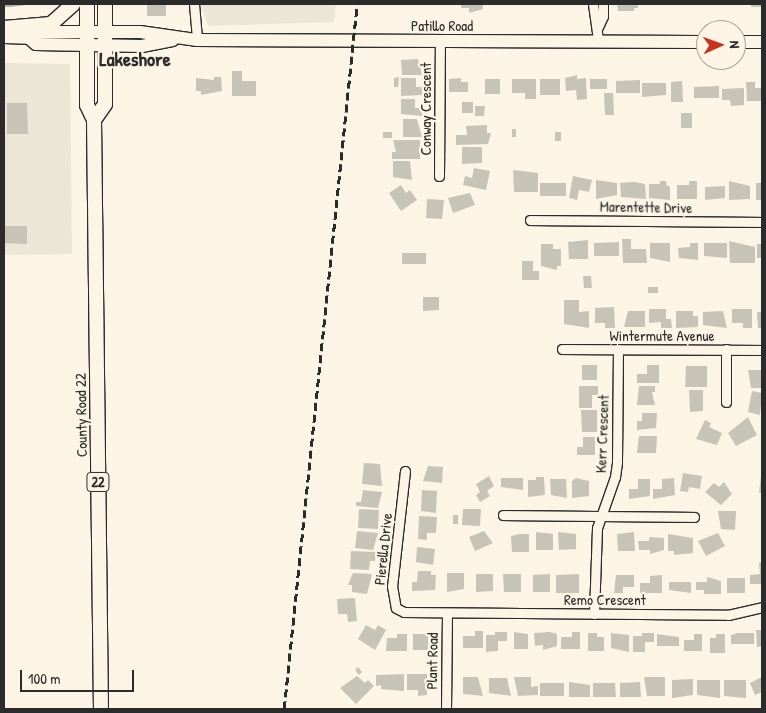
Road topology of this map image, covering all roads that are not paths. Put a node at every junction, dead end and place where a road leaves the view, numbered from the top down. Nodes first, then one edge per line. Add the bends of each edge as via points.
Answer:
1 (73, 4) edge
2 (87, 4) edge
3 (105, 4) edge
4 (194, 4) edge
5 (593, 4) edge
6 (603, 4) edge
7 (4, 28) edge
8 (598, 35) junction
9 (4, 37) edge
10 (87, 38) junction
11 (105, 39) junction
12 (196, 40) junction
13 (696, 41) edge
14 (440, 42) junction
15 (746, 42) edge
16 (762, 42) edge
17 (94, 120) junction
18 (439, 176) dead end
19 (530, 220) dead end
20 (762, 222) edge
21 (562, 349) dead end
22 (618, 349) junction
23 (726, 349) junction
24 (762, 350) edge
25 (726, 402) dead end
26 (404, 471) dead end
27 (503, 515) dead end
28 (601, 516) junction
29 (694, 518) dead end
30 (762, 608) edge
31 (446, 613) junction
32 (594, 614) junction
33 (101, 709) edge
34 (446, 709) edge

1 - 7 main road via 51,24
2 - 10 main road, County Road 22 / 22
3 - 11 main road, County Road 22 / 22
4 - 12 street
5 - 8 street
6 - 8 street
8 - 13 street, Patillo Road
8 - 14 street, Patillo Road
9 - 10 street, Patillo Road via 29,38 37,32
10 - 11 street, Patillo Road
10 - 17 main road, County Road 22 / 22 via 86,105
11 - 12 street, Patillo Road via 140,32
11 - 17 main road, County Road 22 / 22 via 105,104
12 - 14 street, Patillo Road
14 - 18 street, Conway Crescent
15 - 16 street
17 - 33 main road, County Road 22 / 22
19 - 20 street, Marentette Drive
21 - 22 street, Wintermute Avenue
22 - 23 street, Wintermute Avenue
22 - 28 street, Kerr Crescent via 617,462
23 - 24 street, Wintermute Avenue
23 - 25 street
26 - 31 street, Pierella Drive via 392,599 396,608 404,612
27 - 28 street
28 - 29 street
28 - 32 street via 596,542
30 - 32 street, Remo Crescent via 728,615
31 - 32 street, Remo Crescent
31 - 34 street, Plant Road

